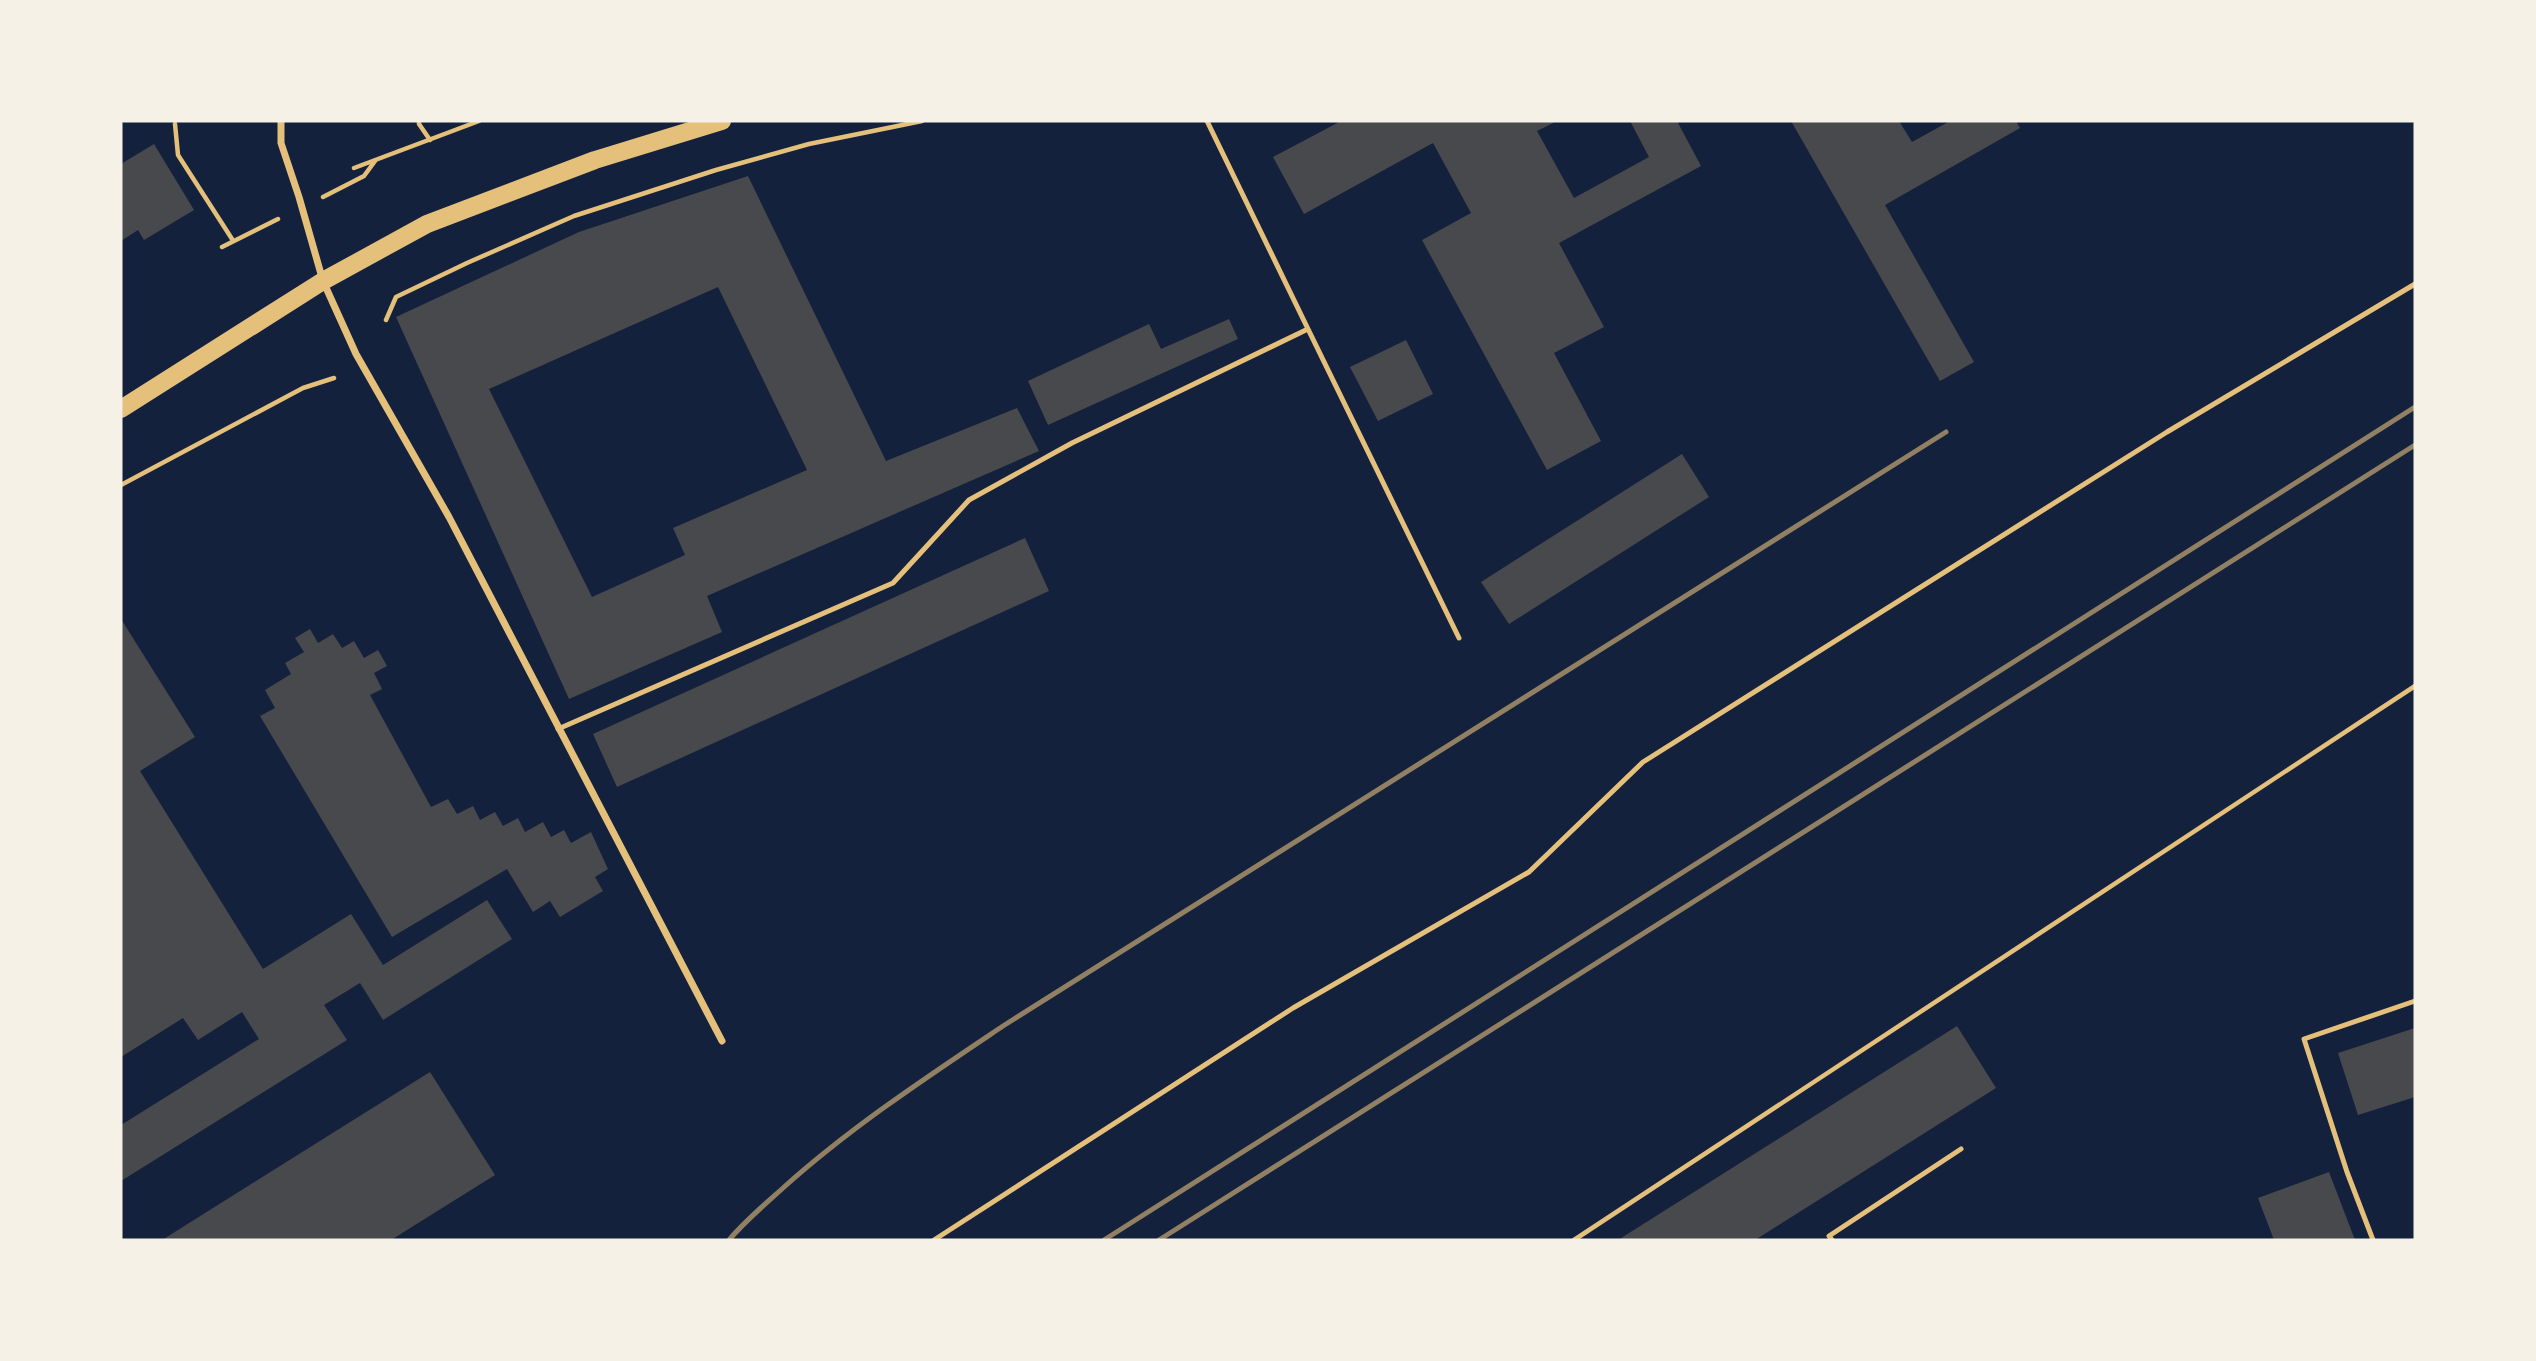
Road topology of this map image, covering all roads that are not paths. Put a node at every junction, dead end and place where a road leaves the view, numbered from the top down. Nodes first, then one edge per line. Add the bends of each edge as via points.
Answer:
1 (281, 121) edge
2 (722, 121) edge
3 (1207, 121) edge
4 (323, 281) junction
5 (2415, 284) edge
6 (1308, 328) junction
7 (121, 409) edge
8 (1459, 638) dead end
9 (558, 729) junction
10 (2415, 1001) edge
11 (722, 1041) dead end
12 (1961, 1149) dead end
13 (1831, 1238) edge
14 (934, 1240) edge
15 (1822, 1240) edge
16 (2373, 1240) edge

1 - 4 street via 281,143
2 - 4 main road via 596,160 437,220
3 - 6 lane
4 - 7 main road
4 - 9 street via 356,354 450,517
5 - 14 lane via 2167,432 1643,762 1529,872 1293,1008
6 - 8 lane
6 - 9 lane via 1072,443 969,500 893,583
9 - 11 street
10 - 16 lane via 2304,1039
12 - 13 lane
13 - 15 lane

